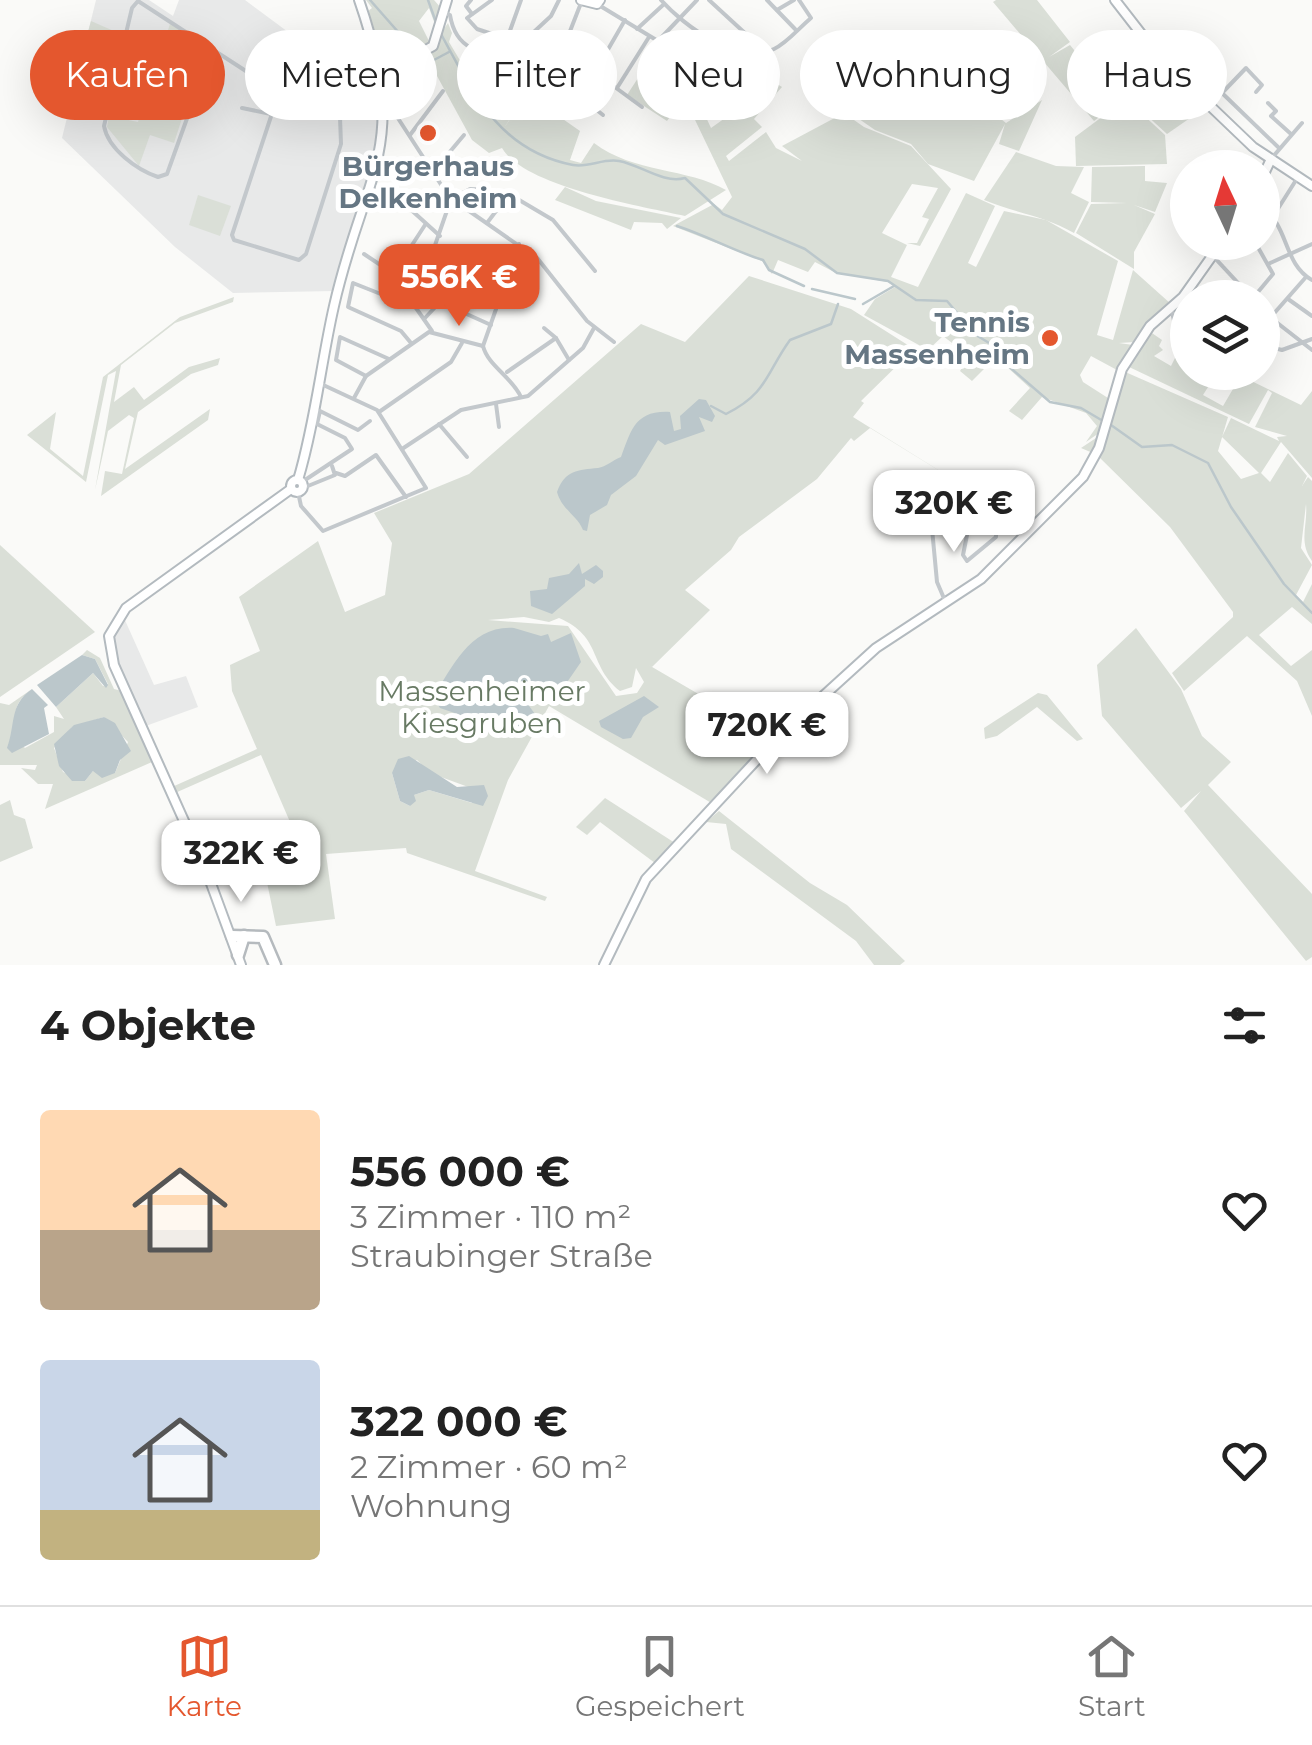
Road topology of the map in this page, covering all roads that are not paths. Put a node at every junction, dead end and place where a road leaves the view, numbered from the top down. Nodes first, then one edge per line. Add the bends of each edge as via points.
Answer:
1 (359, 0) edge
2 (447, 0) edge
3 (471, 0) edge
4 (492, 0) edge
5 (521, 0) edge
6 (559, 0) edge
7 (582, 0) edge
8 (698, 0) edge
9 (709, 0) edge
10 (767, 0) edge
11 (796, 0) edge
12 (1114, 0) edge
13 (598, 2) edge
14 (663, 2) edge
15 (777, 10) junction
16 (445, 13) junction
17 (472, 14) junction
18 (625, 20) junction
19 (680, 20) junction
20 (637, 29) joint
21 (369, 30) edge
22 (536, 30) edge
23 (570, 30) edge
24 (670, 30) edge
25 (697, 30) edge
26 (743, 30) edge
27 (796, 30) junction
28 (1140, 30) edge
29 (617, 34) edge
30 (437, 35) edge
31 (457, 38) edge
32 (780, 43) edge
33 (212, 49) joint
34 (637, 56) edge
35 (617, 88) edge
36 (1227, 88) edge
37 (442, 91) dead end
38 (1256, 92) dead end
39 (1227, 98) edge
40 (1268, 103) dead end
41 (242, 108) dead end
42 (245, 109) edge
43 (269, 120) edge
44 (340, 120) edge
45 (385, 120) edge
46 (400, 120) edge
47 (1227, 120) edge
48 (1302, 123) dead end
49 (464, 134) dead end
50 (1290, 134) junction
51 (410, 135) junction
52 (1278, 147) junction
53 (1263, 150) edge
54 (1276, 150) edge
55 (1280, 163) edge
56 (432, 173) junction
57 (1299, 176) junction
58 (1312, 186) edge
59 (492, 190) dead end
60 (451, 198) junction
61 (396, 204) dead end
62 (1280, 206) edge
63 (487, 224) junction
64 (424, 225) junction
65 (1280, 230) edge
66 (440, 236) junction
67 (519, 244) junction
68 (1312, 244) edge
69 (412, 245) dead end
70 (364, 254) dead end
71 (1290, 256) junction
72 (1209, 260) edge
73 (1220, 260) edge
74 (1266, 260) edge
75 (1268, 264) junction
76 (595, 272) dead end
77 (424, 276) dead end
78 (1309, 278) edge
79 (1193, 280) edge
80 (1237, 280) edge
81 (1268, 280) edge
82 (394, 298) junction
83 (1288, 299) junction
84 (1280, 308) edge
85 (1170, 309) edge
86 (1312, 316) edge
87 (426, 318) junction
88 (491, 325) junction
89 (1280, 327) edge
90 (544, 328) dead end
91 (594, 328) junction
92 (432, 330) junction
93 (556, 338) junction
94 (1312, 340) edge
95 (463, 341) junction
96 (614, 342) dead end
97 (411, 343) junction
98 (1304, 345) junction
99 (483, 346) junction
100 (1280, 350) edge
101 (1312, 350) edge
102 (389, 358) junction
103 (569, 360) junction
104 (506, 374) junction
105 (366, 376) junction
106 (321, 387) junction
107 (354, 398) junction
108 (522, 399) junction
109 (496, 404) junction
110 (378, 412) junction
111 (370, 421) dead end
112 (440, 424) junction
113 (499, 427) dead end
114 (358, 430) junction
115 (346, 439) junction
116 (402, 449) junction
117 (466, 456) dead end
118 (332, 466) junction
119 (336, 473) junction
120 (299, 486) junction
121 (406, 497) junction
122 (971, 515) junction
123 (946, 603) junction
124 (242, 935) junction
125 (240, 960) edge
126 (275, 965) edge
127 (604, 965) edge

1 - 21 main road
2 - 16 main road
3 - 17 street via 466,6
4 - 17 street
5 - 17 street via 507,39 471,25
6 - 22 street
7 - 13 main road
7 - 23 street
8 - 19 street
9 - 26 street
10 - 15 street
11 - 15 street
11 - 27 street via 812,18
12 - 28 main road
13 - 18 street
14 - 19 street
14 - 20 street
15 - 27 street
16 - 30 main road
16 - 31 street
18 - 20 street
18 - 29 street
19 - 24 street
19 - 25 street
27 - 32 street
33 - 33 street via 148,3 134,4 104,126 109,140 141,171 167,174
34 - 35 street
36 - 38 street via 1246,68 1262,85
37 - 51 street
39 - 52 street
40 - 50 street via 1276,111 1271,116
41 - 42 street
43 - 44 street via 232,237 299,260 341,144
45 - 106 main road via 382,150 336,299
46 - 51 street
47 - 53 main road
48 - 50 street
49 - 56 street
50 - 52 street
51 - 56 street
52 - 54 street
55 - 57 main road
56 - 60 street
57 - 58 main road
57 - 62 street
59 - 60 street via 470,189
60 - 63 street
60 - 66 street
61 - 64 street
63 - 67 street
63 - 76 street via 508,194 553,220
64 - 66 street
64 - 69 street
65 - 71 street
66 - 77 street
67 - 88 street
67 - 91 street via 546,266
68 - 71 street
70 - 82 street via 397,276
71 - 75 street
71 - 78 street
72 - 79 main road
73 - 80 street
74 - 75 street
75 - 81 street via 1273,274
78 - 83 street
82 - 87 street
82 - 97 street via 357,282 346,304
83 - 84 street
83 - 86 street
85 - 123 main road via 1118,376 1100,448 1083,477 981,579
87 - 88 street via 440,302
87 - 92 street
88 - 99 street
89 - 98 street
90 - 93 street
91 - 96 street
91 - 103 street
92 - 95 street
92 - 97 street
93 - 103 street
93 - 104 street
94 - 98 street
95 - 99 street
95 - 110 street via 451,362
97 - 102 street
98 - 100 street
98 - 101 street
99 - 104 street
102 - 105 street
102 - 105 street via 340,336 336,360
103 - 108 street
104 - 108 street
105 - 107 street
106 - 107 street
106 - 120 main road
107 - 110 street
108 - 109 street
109 - 112 street via 466,408
109 - 113 street
110 - 116 street
111 - 114 street
112 - 116 street
112 - 117 street
114 - 115 street
114 - 115 street via 320,412 317,424
115 - 118 street via 352,449
116 - 121 street via 426,488
118 - 119 street
118 - 120 street
119 - 120 street
119 - 121 street via 344,476 376,455
120 - 121 street via 301,506 322,531
120 - 124 main road via 126,608 110,632 114,665 214,888
122 - 122 street via 963,555 968,561 993,542 999,516
122 - 123 street via 932,518 937,582
123 - 127 main road via 876,648 824,695 660,862 640,888
124 - 125 main road
124 - 126 main road via 268,942

